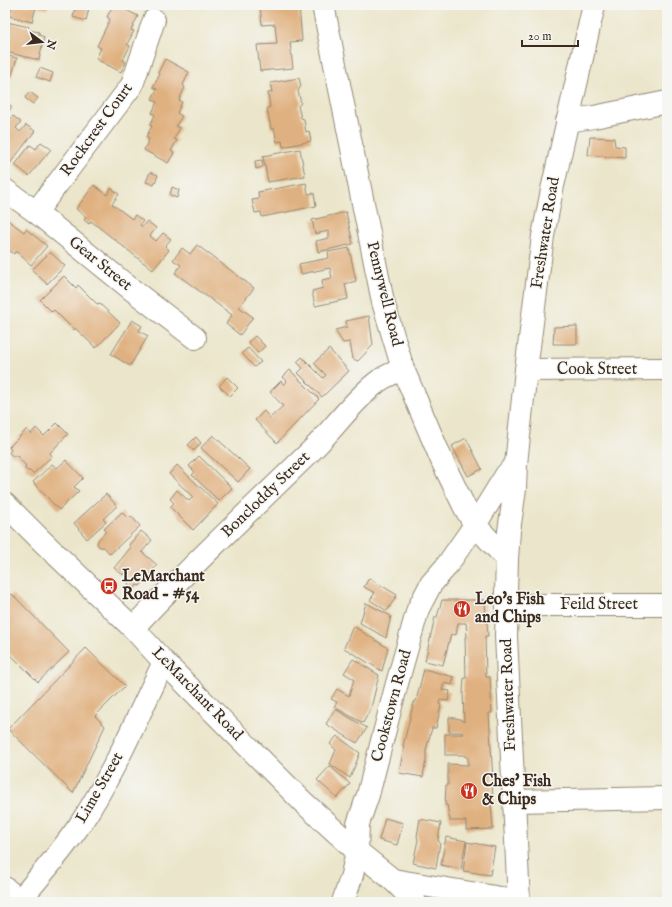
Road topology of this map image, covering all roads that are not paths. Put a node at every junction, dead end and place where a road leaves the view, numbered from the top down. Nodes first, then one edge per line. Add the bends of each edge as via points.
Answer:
1 (323, 5) edge
2 (594, 5) edge
3 (154, 20) dead end
4 (667, 102) edge
5 (567, 121) junction
6 (5, 190) edge
7 (36, 212) junction
8 (195, 338) dead end
9 (403, 369) junction
10 (667, 369) edge
11 (526, 370) junction
12 (516, 464) junction
13 (5, 504) edge
14 (475, 525) junction
15 (507, 559) junction
16 (667, 605) edge
17 (507, 607) junction
18 (133, 628) junction
19 (164, 662) junction
20 (667, 798) edge
21 (514, 801) junction
22 (357, 851) junction
23 (393, 880) junction
24 (16, 898) edge
25 (519, 901) edge
26 (343, 902) edge
27 (415, 902) edge

1 - 9 street, Pennywell Road via 383,302
2 - 5 street, Freshwater Road
3 - 7 street, Rockcrest Court via 132,85
4 - 5 street
5 - 11 street, Freshwater Road via 543,236
6 - 7 street, Gear Street
7 - 8 street, Gear Street
9 - 14 street, Pennywell Road via 443,464
9 - 18 street, Boncloddy Street via 377,382 356,402 317,445
10 - 11 street, Cook Street
11 - 12 street, Freshwater Road
12 - 14 street via 506,475
12 - 15 street, Freshwater Road
13 - 18 street, LeMarchant Road
14 - 15 street, Pennywell Road
14 - 22 street, Cookstown Road via 431,584 418,609 358,824
15 - 17 street, Freshwater Road
16 - 17 street, Feild Street via 532,604
17 - 21 street, Freshwater Road via 506,636
18 - 19 street, LeMarchant Road
19 - 22 street, LeMarchant Road via 303,802
19 - 24 street, Lime Street via 121,752 79,826 52,862
20 - 21 street
21 - 25 street, Freshwater Road
22 - 23 street, LeMarchant Road
22 - 26 street, Cookstown Road
23 - 25 street, LeMarchant Road
23 - 27 street, LeMarchant Road

